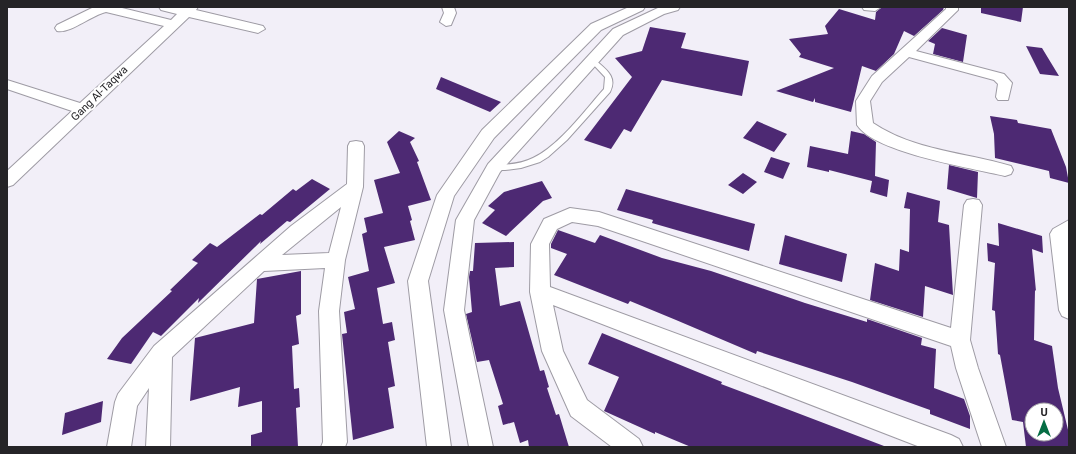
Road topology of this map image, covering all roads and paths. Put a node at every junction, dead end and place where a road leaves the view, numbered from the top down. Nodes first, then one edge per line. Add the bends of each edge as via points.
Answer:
1 (165, 7) edge
2 (448, 7) edge
3 (639, 7) edge
4 (674, 7) edge
5 (868, 7) edge
6 (875, 7) edge
7 (952, 7) edge
8 (190, 10) edge
9 (446, 22) dead end
10 (173, 24) junction
11 (62, 28) dead end
12 (258, 30) dead end
13 (571, 53) junction
14 (908, 53) junction
15 (592, 60) junction
16 (7, 84) edge
17 (1003, 97) dead end
18 (82, 109) junction
19 (356, 146) dead end
20 (467, 162) junction
21 (494, 168) junction
22 (1005, 170) dead end
23 (7, 181) edge
24 (355, 187) junction
25 (973, 205) dead end
26 (1069, 227) edge
27 (336, 260) junction
28 (259, 264) junction
29 (540, 292) junction
30 (1068, 300) edge
31 (960, 340) junction
32 (161, 353) junction
33 (119, 447) edge
34 (158, 447) edge
35 (333, 447) edge
36 (439, 447) edge
37 (481, 447) edge
38 (631, 447) edge
39 (951, 447) edge
40 (994, 447) edge

1 - 8 street
2 - 9 street via 450,13
3 - 13 street via 596,27
4 - 15 street via 660,11 618,32
5 - 6 street
7 - 14 street via 952,10
8 - 10 street, Gang Al-Taqwa
8 - 12 street
10 - 11 street via 106,8 94,11
10 - 18 street, Gang Al-Taqwa
13 - 15 street
13 - 20 street via 488,134
14 - 17 street via 999,77 1005,83
14 - 22 street via 877,79 863,101 865,125 878,135 906,146
15 - 21 street
15 - 21 lane via 609,76 607,90 550,151 527,164 512,168
16 - 18 street
18 - 23 street, Gang Al-Taqwa
19 - 24 street
20 - 21 street
20 - 36 street via 446,195 418,281
21 - 37 street via 465,220 454,310
24 - 27 street
24 - 28 street
25 - 31 street
26 - 30 street via 1059,234
27 - 28 street
27 - 35 street via 329,311 335,442
28 - 32 street
29 - 31 street via 540,244 550,224 570,215 600,220
29 - 38 street via 553,351 579,408
29 - 39 street
31 - 40 street
32 - 33 street via 126,402
32 - 34 street

